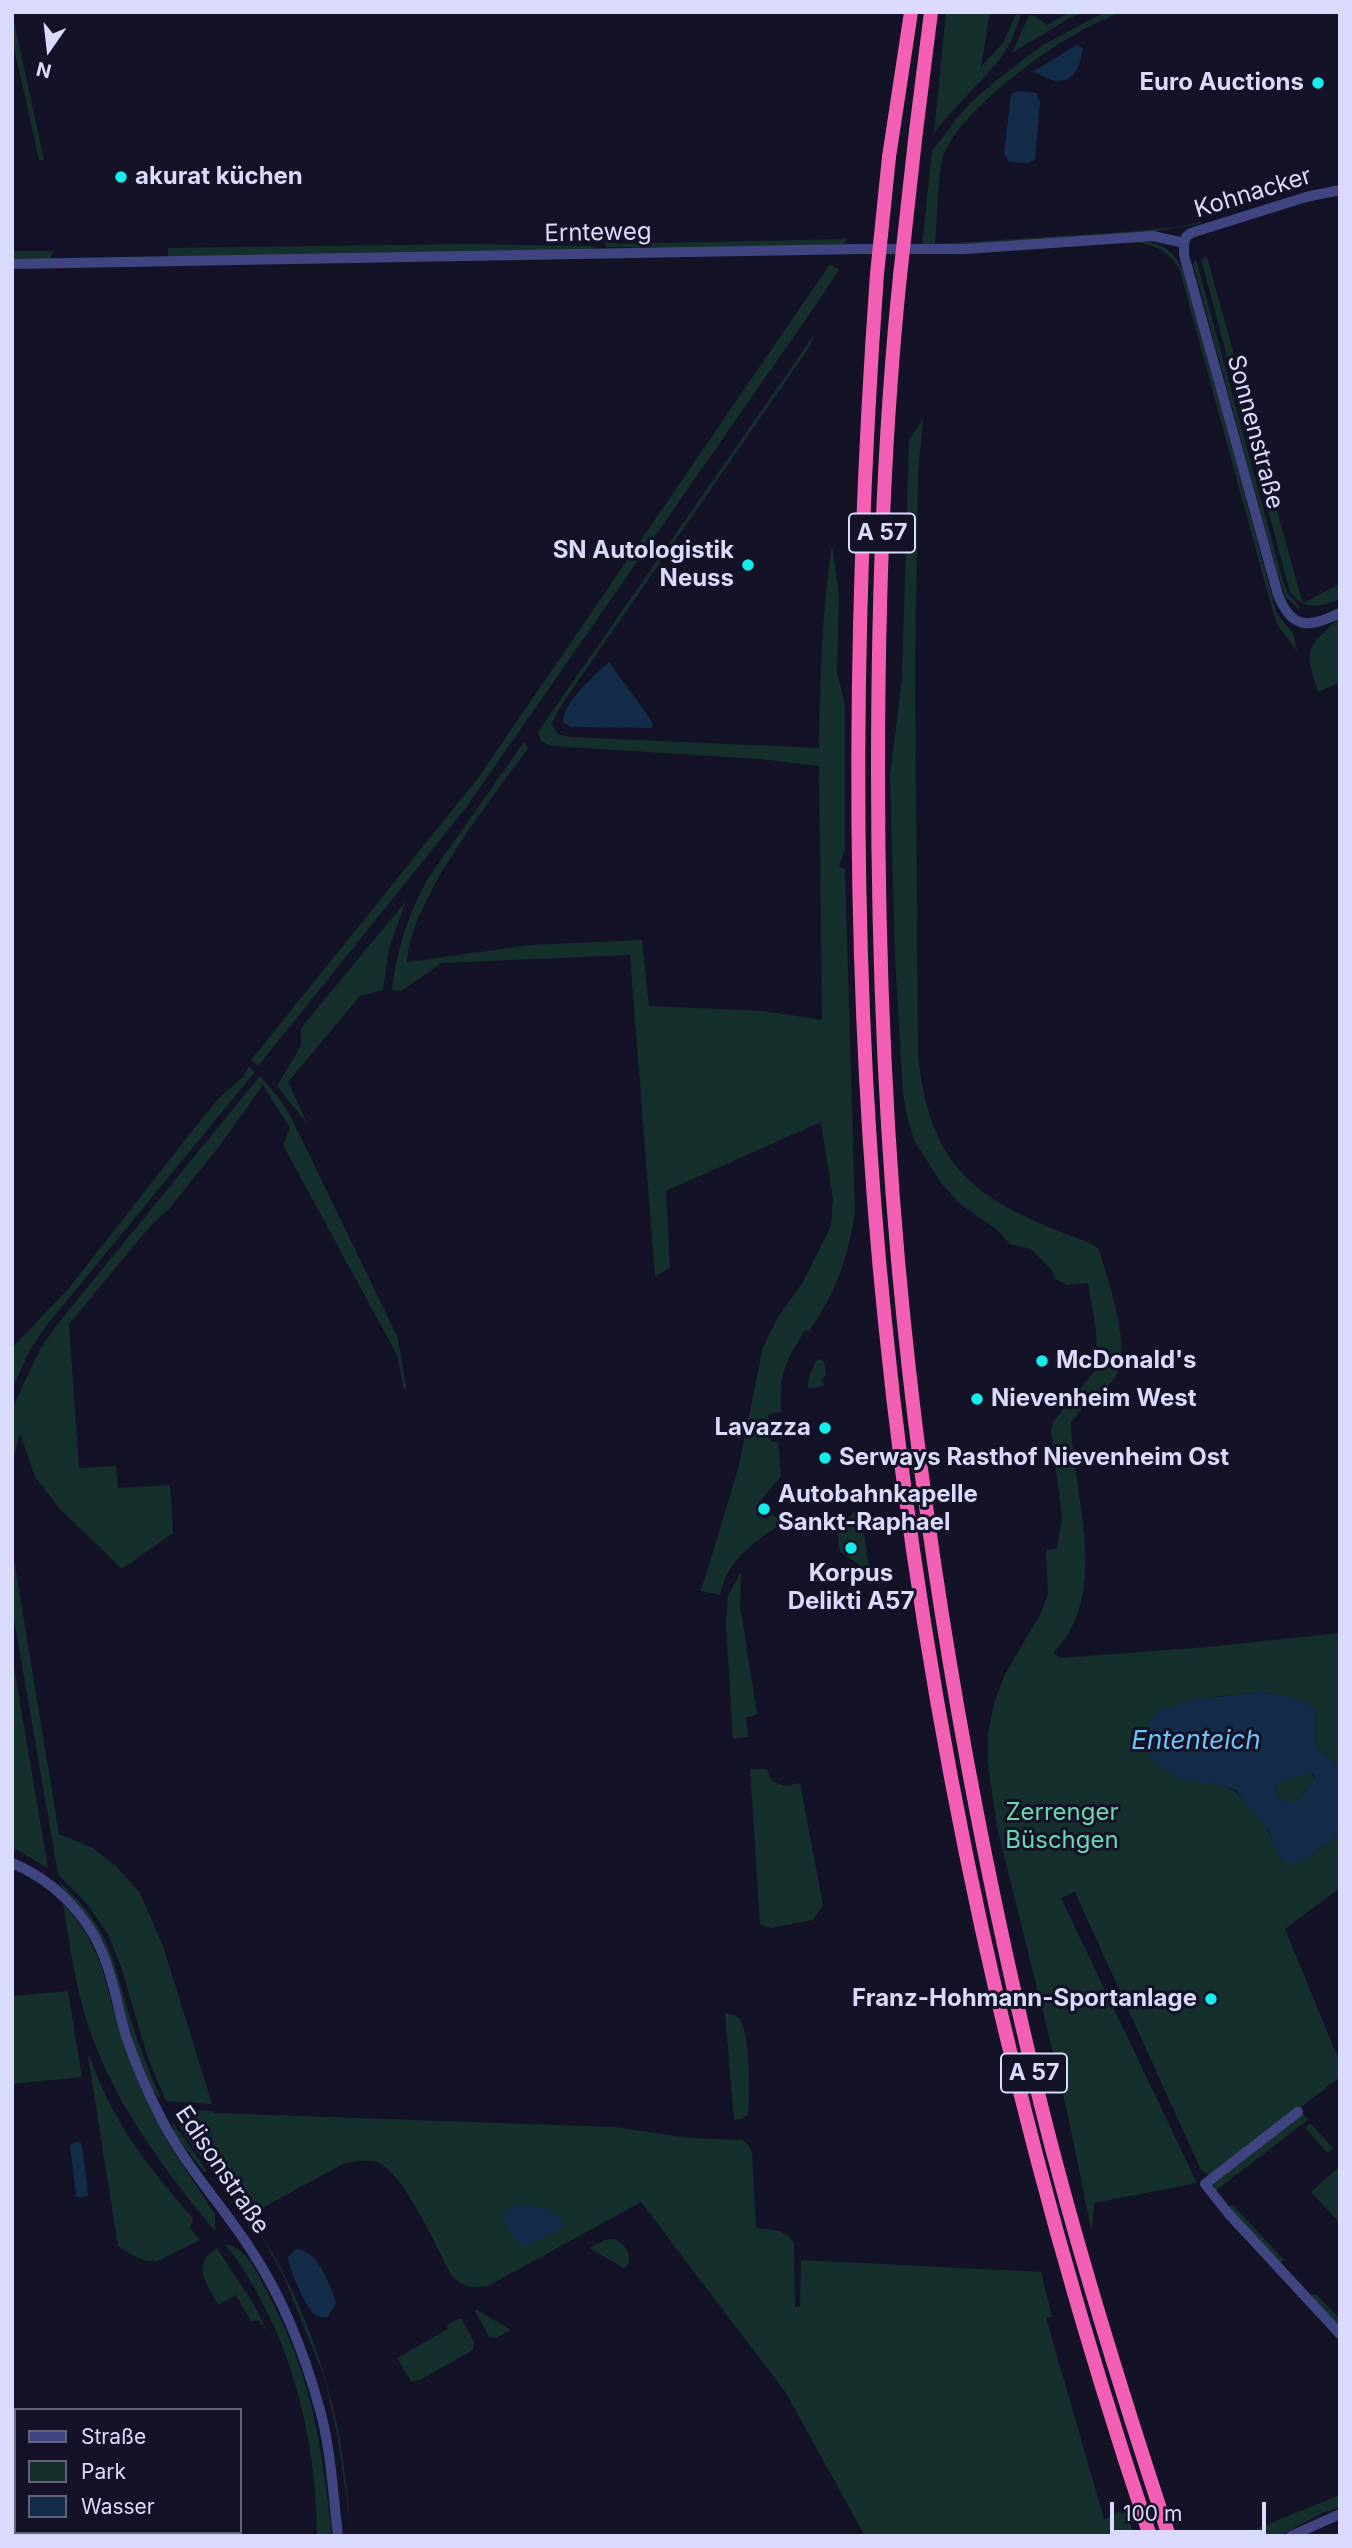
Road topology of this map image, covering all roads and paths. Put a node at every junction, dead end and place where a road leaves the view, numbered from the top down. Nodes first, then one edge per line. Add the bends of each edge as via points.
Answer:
1 (911, 12) edge
2 (931, 12) edge
3 (1340, 190) edge
4 (1184, 243) junction
5 (12, 264) edge
6 (1340, 613) edge
7 (12, 1863) edge
8 (1298, 2112) dead end
9 (1340, 2334) edge
10 (1340, 2514) edge
11 (338, 2536) edge
12 (1150, 2536) edge
13 (1169, 2536) edge
14 (1291, 2536) edge

1 - 12 highway, A 57, bridge via 877,274 860,576 859,866 868,1108 883,1299 922,1612 966,1857 1008,2052 1057,2238
2 - 13 highway, A 57, bridge via 900,276 880,577 877,827 882,1014 904,1323 944,1626 1008,1965 1075,2233
3 - 4 street, Kohnacker via 1191,233
4 - 5 street, Ernteweg via 1153,236 953,250
4 - 6 street, Sonnenstraße via 1285,612 1301,623
7 - 11 street, Edisonstraße via 56,1889 93,1934 140,2075 159,2115 179,2152 267,2276 297,2340 320,2411
8 - 9 street via 1205,2184
10 - 14 street

